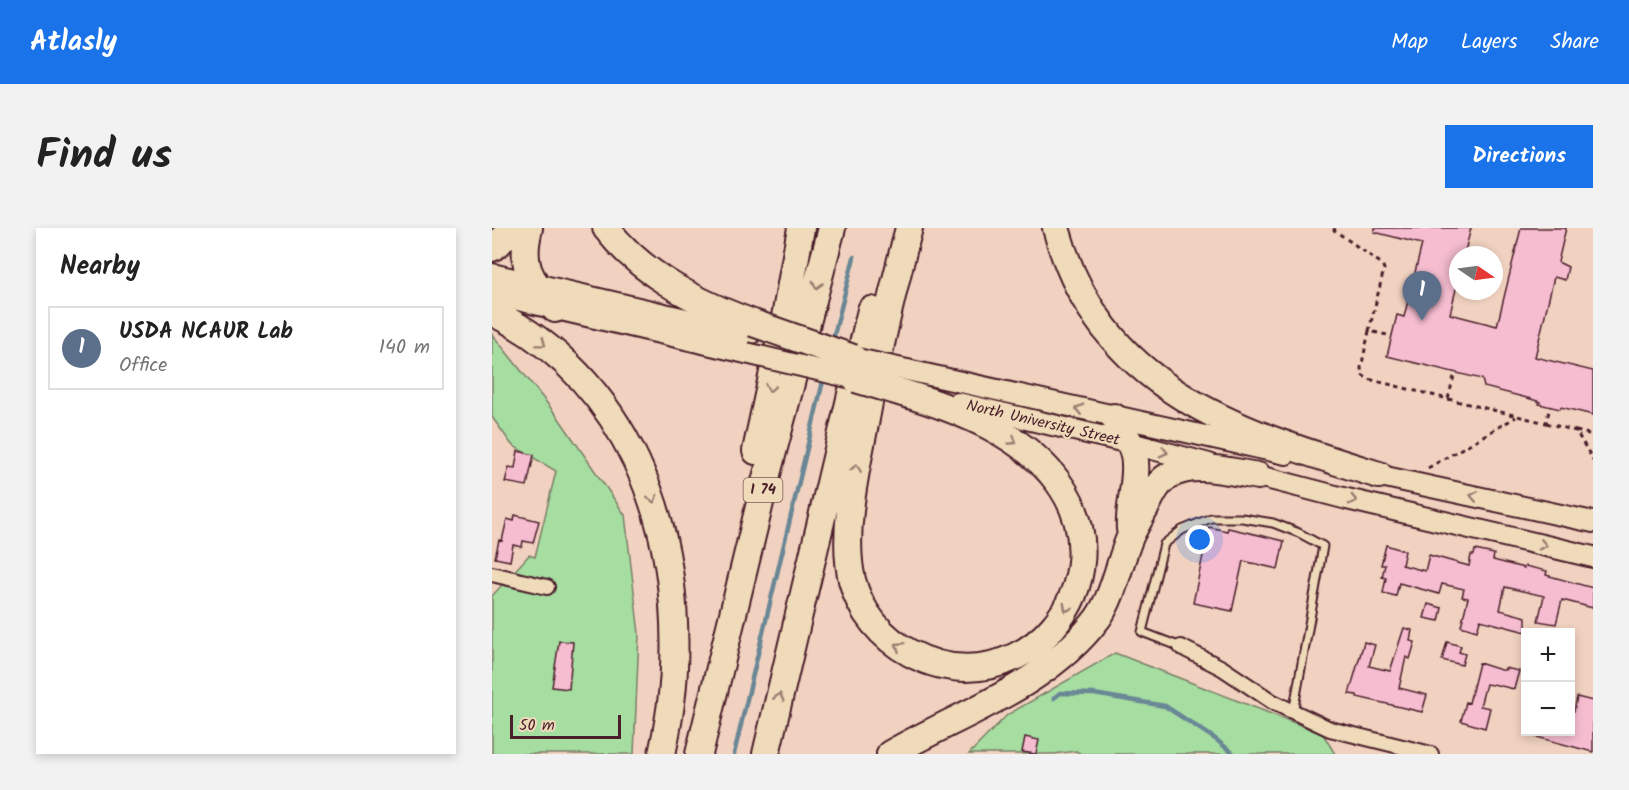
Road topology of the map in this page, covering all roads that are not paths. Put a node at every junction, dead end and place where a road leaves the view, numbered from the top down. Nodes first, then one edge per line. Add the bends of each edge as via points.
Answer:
1 (511, 228) edge
2 (529, 228) edge
3 (606, 228) edge
4 (801, 228) edge
5 (832, 228) edge
6 (894, 228) edge
7 (909, 228) edge
8 (1056, 228) edge
9 (492, 248) edge
10 (492, 274) edge
11 (535, 284) junction
12 (492, 294) edge
13 (555, 309) junction
14 (492, 312) edge
15 (750, 337) junction
16 (904, 384) junction
17 (1114, 417) junction
18 (1130, 443) junction
19 (1258, 476) junction
20 (1379, 476) junction
21 (1593, 522) edge
22 (1130, 535) junction
23 (1593, 556) edge
24 (492, 574) edge
25 (547, 587) dead end
26 (1181, 647) joint
27 (1293, 713) junction
28 (662, 754) edge
29 (694, 754) edge
30 (699, 754) edge
31 (766, 754) edge
32 (890, 754) edge
33 (1431, 754) edge

1 - 9 highway
2 - 11 highway via 525,261
3 - 15 highway via 669,285 714,307
4 -> 29 highway
5 -> 30 highway, I 74
31 -> 6 highway via 868,319
16 -> 7 highway via 1027,450 1066,493 1076,517 1082,555 1071,600 1045,637 1011,659 971,668 918,657 877,628 852,579 849,538 856,465
8 - 20 highway via 1072,273 1093,311 1119,345 1155,379 1250,431
10 - 11 main road
11 - 13 highway
11 - 15 main road
12 - 13 main road
13 - 15 main road
14 -> 28 highway via 545,345 585,383 618,425 649,489 664,547 674,626 673,683
15 - 16 highway, bridge
17 -> 16 main road, North University Street
16 - 18 main road, North University Street
17 - 18 highway
17 - 20 main road, North University Street
18 -> 19 main road, North University Street
18 - 22 highway via 1135,463
19 - 22 highway via 1203,469 1171,474 1155,489
19 -> 23 main road, North University Street
21 -> 20 main road, North University Street
22 - 32 highway via 1099,616 1075,643 1023,684
24 - 25 street
26 - 27 street
26 - 27 lane via 1142,632 1164,544 1182,530 1210,518 1242,518 1273,524 1323,546
27 - 33 street via 1330,729

